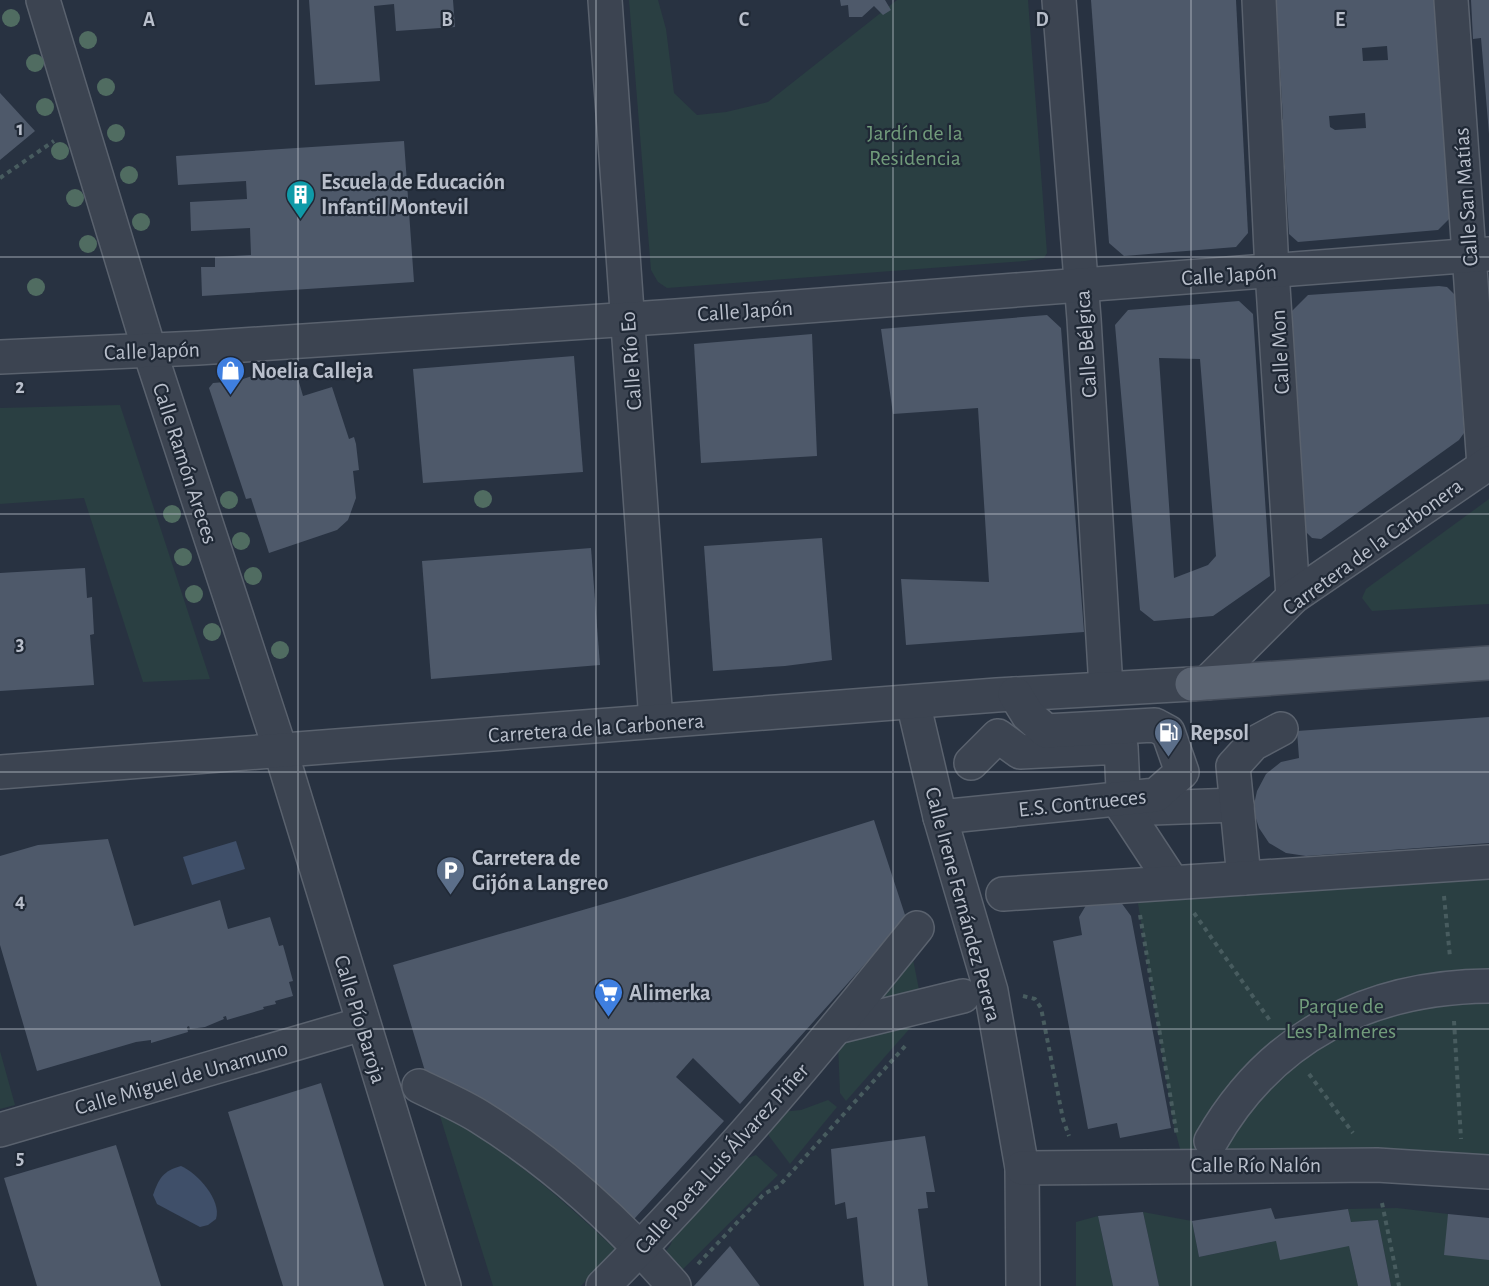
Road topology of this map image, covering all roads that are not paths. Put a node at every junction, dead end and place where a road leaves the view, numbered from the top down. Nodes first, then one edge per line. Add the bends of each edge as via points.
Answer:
1 (43, 0) edge
2 (605, 0) edge
3 (1059, 0) edge
4 (1259, 0) edge
5 (1451, 0) edge
6 (1479, 255) edge
7 (1272, 271) junction
8 (1081, 285) junction
9 (628, 319) junction
10 (149, 349) junction
11 (0, 357) edge
12 (1487, 465) edge
13 (1293, 597) junction
14 (1489, 663) edge
15 (1199, 684) junction
16 (1106, 688) junction
17 (1015, 694) junction
18 (913, 702) junction
19 (656, 721) junction
20 (1281, 729) dead end
21 (281, 752) junction
22 (971, 764) dead end
23 (0, 772) edge
24 (1124, 804) junction
25 (1238, 805) junction
26 (940, 818) junction
27 (1489, 862) edge
28 (1244, 878) junction
29 (1172, 882) junction
30 (1003, 894) dead end
31 (917, 928) dead end
32 (1489, 986) edge
33 (963, 996) dead end
34 (362, 1024) junction
35 (837, 1028) junction
36 (419, 1086) dead end
37 (0, 1130) edge
38 (1210, 1141) dead end
39 (1022, 1167) junction
40 (1489, 1172) edge
41 (641, 1248) junction
42 (444, 1286) edge
43 (603, 1286) edge
44 (675, 1286) edge
45 (1023, 1286) edge

1 - 10 street, Calle Ramón Areces
2 - 9 street, Calle Río Eo
3 - 8 street, Calle Bélgica
4 - 7 street, Calle Mon
5 - 6 street, Calle San Matías
6 - 7 street, Calle Japón
6 - 12 street, Calle San Matías
7 - 8 street, Calle Japón
7 - 13 street, Calle Mon
8 - 9 street, Calle Japón
8 - 16 street, Calle Bélgica
9 - 10 street, Calle Japón
9 - 19 street, Calle Río Eo
10 - 11 street, Calle Japón
10 - 21 street, Calle Ramón Areces
12 - 13 street, Carretera de la Carbonera
13 - 15 street, Carretera de la Carbonera
14 - 15 main road
15 - 16 street, Carretera de la Carbonera
16 - 17 street, Carretera de la Carbonera
17 - 18 street, Carretera de la Carbonera
17 - 24 street, E.S. Contrueces via 1028,715 1046,731 1155,725 1168,732 1182,772 1156,795
18 - 19 street, Carretera de la Carbonera
18 - 26 street, Calle Irene Fernández Perera
19 - 21 street, Carretera de la Carbonera
20 - 25 street via 1253,744 1233,766
21 - 23 street, Carretera de la Carbonera
21 - 34 street, Calle Pío Baroja
22 - 24 street via 998,736 1020,752 1121,747
24 - 25 street
24 - 26 street, E.S. Contrueces
24 - 29 street
25 - 28 street
26 - 39 street, Calle Irene Fernández Perera via 991,991
27 - 28 street
28 - 29 street
29 - 30 street
31 - 35 street, Calle Poeta Luis Álvarez Piñer
32 - 38 street via 1452,986 1362,1007 1323,1025 1266,1067 1227,1112
33 - 35 street
34 - 37 street, Calle Miguel de Unamuno
34 - 42 street, Calle Pío Baroja
35 - 41 street, Calle Poeta Luis Álvarez Piñer
36 - 41 street via 479,1117 531,1152
39 - 40 street, Calle Río Nalón via 1377,1165
39 - 45 street, Calle Irene Fernández Perera
41 - 43 street, Calle Poeta Luis Álvarez Piñer
41 - 44 street

